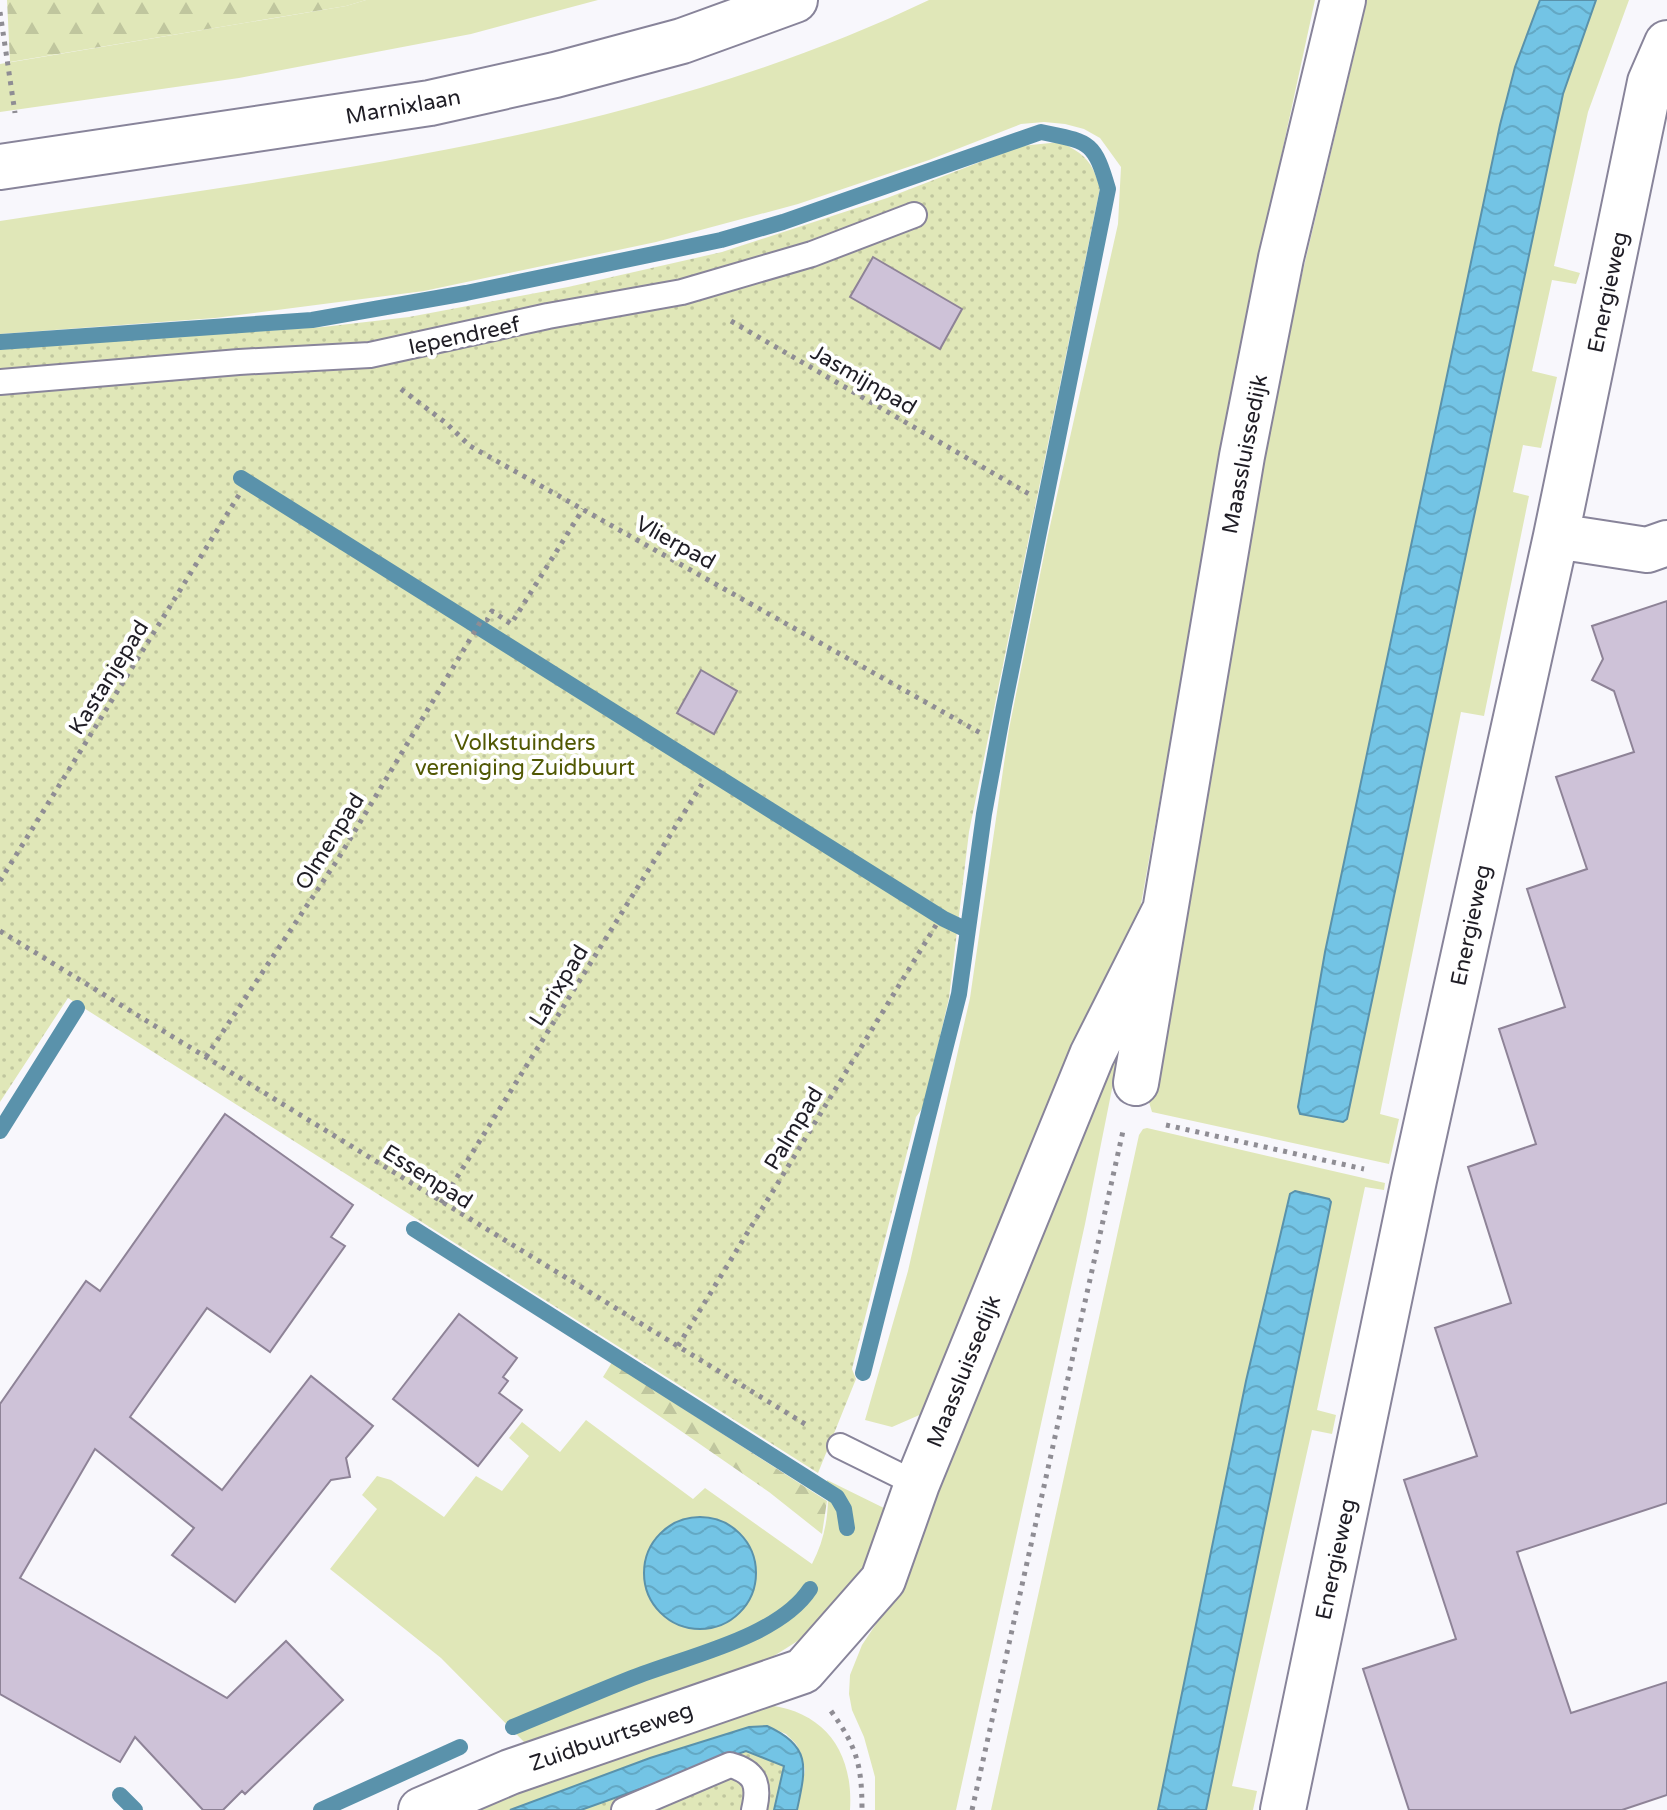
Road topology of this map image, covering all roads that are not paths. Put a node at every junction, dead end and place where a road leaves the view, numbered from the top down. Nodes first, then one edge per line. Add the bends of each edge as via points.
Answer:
1 (795, 0) edge
2 (1343, 0) edge
3 (1667, 43) edge
4 (11, 165) edge
5 (914, 215) dead end
6 (0, 382) edge
7 (1556, 536) junction
8 (1667, 543) edge
9 (1164, 912) junction
10 (1136, 1083) road end
11 (840, 1446) road end
12 (917, 1484) junction
13 (803, 1671) joint
14 (421, 1810) edge
15 (624, 1810) edge
16 (754, 1810) edge
17 (1283, 1810) edge

1 - 4 street, Marnixlaan via 682,41 430,103
2 - 9 street, Maassluissedijk via 1281,258 1242,456
3 - 7 street, Energieweg via 1650,82
5 - 6 lane, Iependreef via 812,254 682,292 370,355
7 - 8 street via 1647,550
7 - 17 street, Energieweg
9 - 10 street, Maassluissedijk
9 - 12 street, Maassluissedijk via 1092,1055
11 - 12 lane
12 - 13 street, Maassluissedijk via 883,1580
13 - 14 street, Zuidbuurtseweg via 510,1772
15 - 16 lane via 730,1765 755,1779

